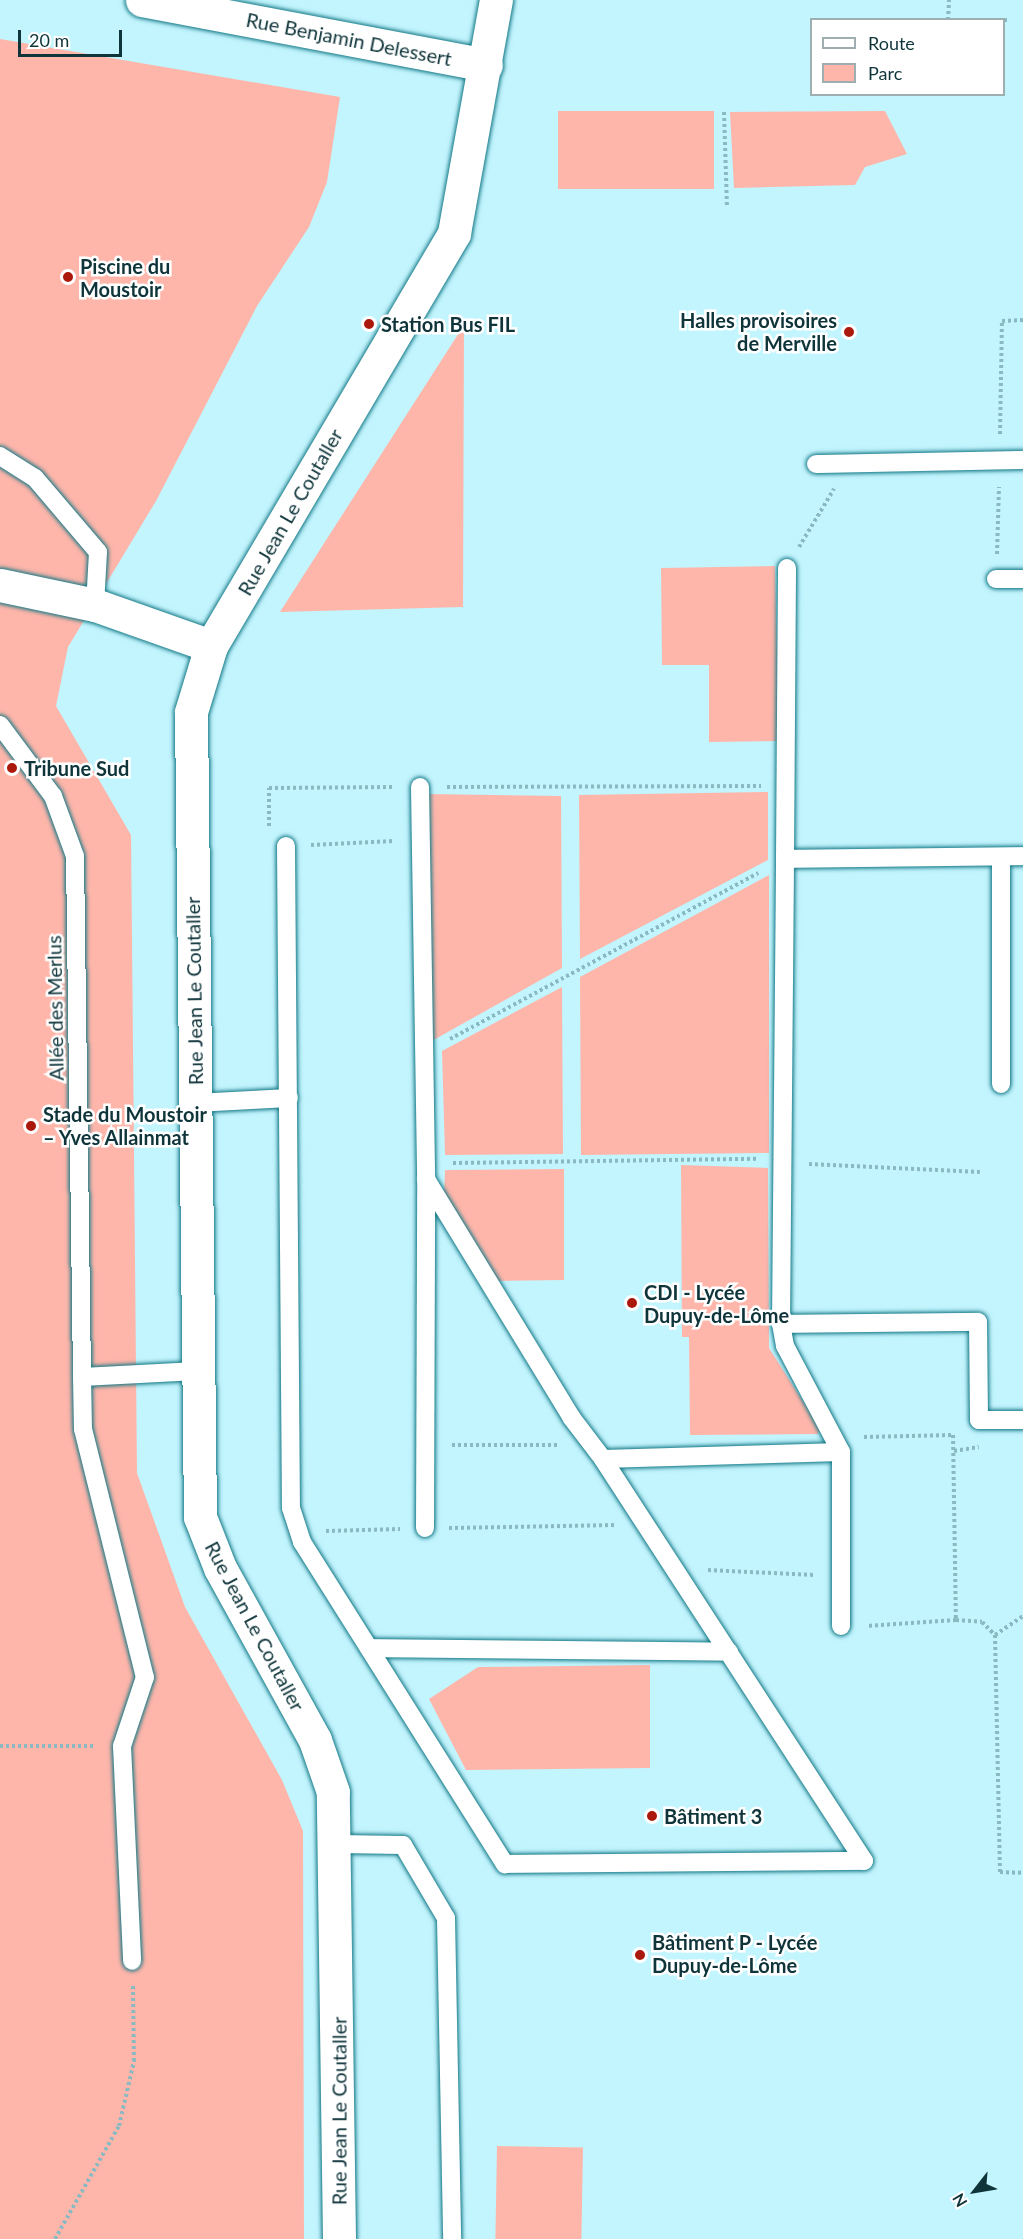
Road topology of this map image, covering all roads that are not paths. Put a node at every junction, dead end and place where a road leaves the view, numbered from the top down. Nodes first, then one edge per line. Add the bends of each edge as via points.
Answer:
1 (142, 0) edge
2 (496, 0) edge
3 (486, 65) junction
4 (0, 456) edge
5 (1023, 460) edge
6 (816, 464) dead end
7 (787, 568) road end
8 (996, 579) road end
9 (1023, 579) edge
10 (0, 585) edge
11 (94, 604) junction
12 (211, 646) junction
13 (0, 725) edge
14 (420, 787) road end
15 (286, 846) road end
16 (1023, 856) edge
17 (1001, 857) junction
18 (785, 859) junction
19 (1001, 1084) dead end
20 (289, 1098) junction
21 (195, 1103) junction
22 (425, 1171) junction
23 (781, 1324) junction
24 (197, 1371) junction
25 (82, 1377) junction
26 (1023, 1420) edge
27 (838, 1445) junction
28 (598, 1452) junction
29 (426, 1528) road end
30 (841, 1626) road end
31 (369, 1648) junction
32 (729, 1652) junction
33 (338, 1844) junction
34 (132, 1961) road end
35 (339, 2239) edge
36 (452, 2239) edge

1 - 3 street, Rue Benjamin Delessert
2 - 3 street, Rue Jean Le Coutaller
3 - 12 street, Rue Jean Le Coutaller via 454,233
4 - 11 lane via 35,478 98,552
5 - 6 lane
7 - 18 lane
8 - 9 lane
10 - 11 street
11 - 12 street
12 - 21 street, Rue Jean Le Coutaller via 191,712
13 - 25 lane, Allée des Merlus via 53,796 75,856
14 - 22 lane
15 - 20 lane
16 - 17 lane
17 - 18 lane
17 - 19 lane
18 - 23 lane
20 - 21 lane
20 - 31 lane via 291,1508 299,1532
21 - 24 street, Rue Jean Le Coutaller
22 - 28 lane
22 - 29 lane
23 - 26 lane via 978,1322 979,1420
23 - 27 lane via 785,1346
24 - 25 lane
24 - 33 street, Rue Jean Le Coutaller via 200,1516 219,1568 315,1740 333,1792
25 - 34 lane, Allée des Merlus via 83,1429 145,1677 122,1746
27 - 28 lane
27 - 30 lane
28 - 32 lane
31 - 32 lane
31 - 32 lane via 505,1864 864,1861
33 - 35 street, Rue Jean Le Coutaller
33 - 36 lane via 403,1845 446,1918

